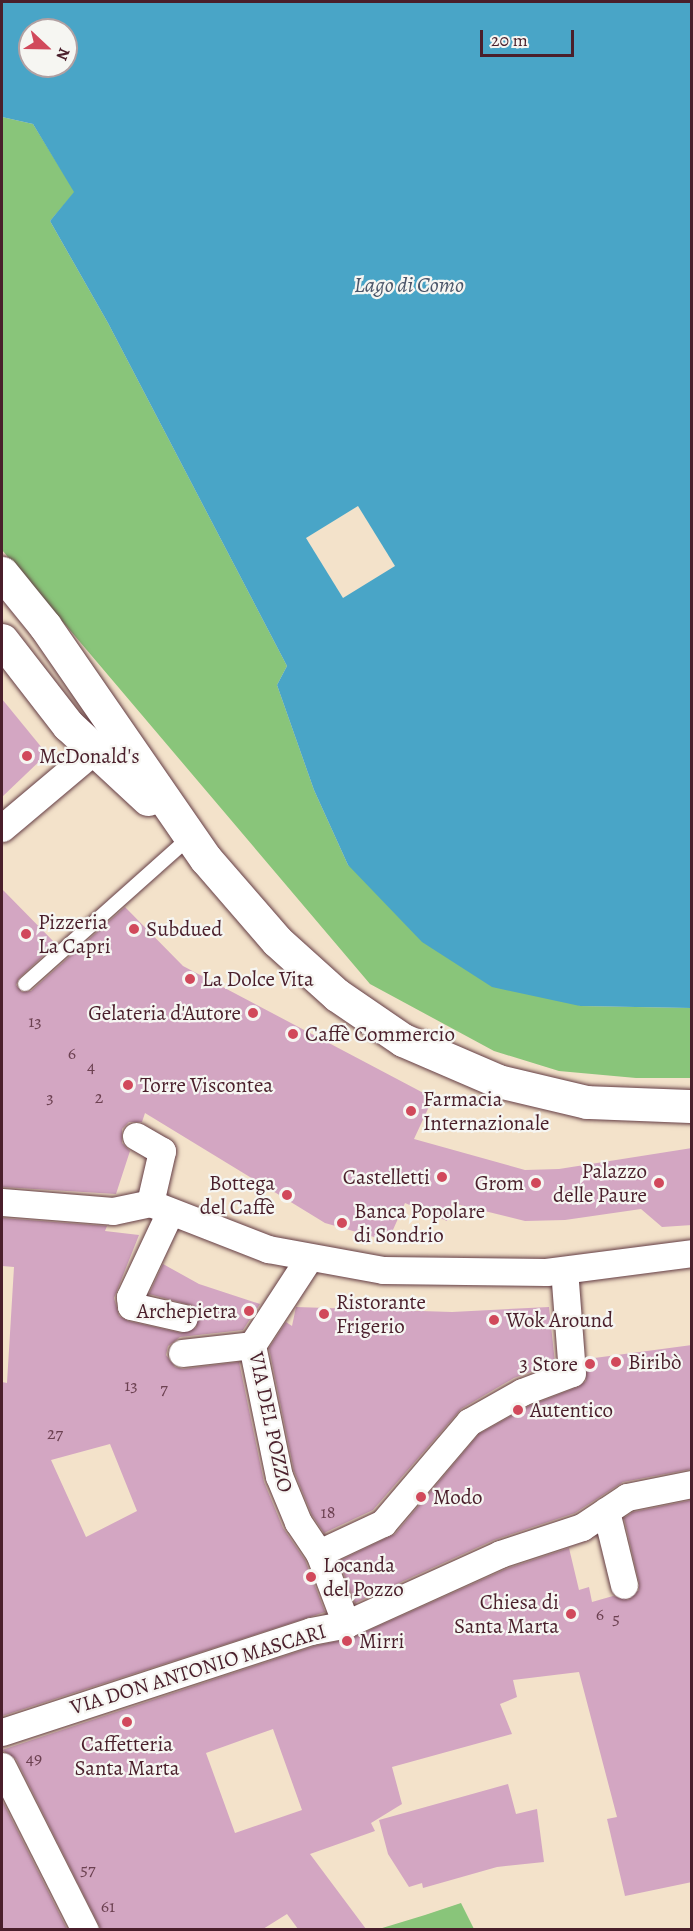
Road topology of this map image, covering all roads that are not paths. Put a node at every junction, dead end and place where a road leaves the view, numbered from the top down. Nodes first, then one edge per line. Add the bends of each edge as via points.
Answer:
1 (2, 573) edge
2 (2, 640) edge
3 (106, 742) junction
4 (2, 828) edge
5 (187, 835) junction
6 (25, 984) dead end
7 (692, 1106) edge
8 (136, 1136) dead end
9 (2, 1202) edge
10 (160, 1208) junction
11 (692, 1253) edge
12 (309, 1258) junction
13 (564, 1270) junction
14 (184, 1318) dead end
15 (252, 1345) junction
16 (182, 1353) dead end
17 (692, 1484) edge
18 (606, 1511) junction
19 (319, 1553) junction
20 (624, 1584) dead end
21 (346, 1624) junction
22 (2, 1732) edge
23 (2, 1766) edge
24 (85, 1929) edge

1 - 3 main road via 45,626
2 - 3 main road via 68,725
3 - 4 street
3 - 5 main road
5 - 6 lane
5 - 7 main road via 301,966 355,1009 403,1040 466,1069 546,1095 621,1105
8 - 10 street via 162,1151
9 - 10 street via 113,1211
10 - 12 street via 268,1249
10 - 14 street via 130,1296 131,1306
11 - 13 street
12 - 13 street via 383,1270
12 - 15 street, VIA DEL POZZO
13 - 19 street via 572,1373 522,1392 469,1422 383,1523
15 - 16 street
15 - 19 street, VIA DEL POZZO via 279,1476 298,1522
17 - 18 street, VIA DON ANTONIO MASCARI via 627,1497
18 - 20 street
18 - 21 street, VIA DON ANTONIO MASCARI via 582,1527 500,1554
19 - 21 street, VIA DEL POZZO
21 - 22 street, VIA DON ANTONIO MASCARI via 311,1631
23 - 24 street

